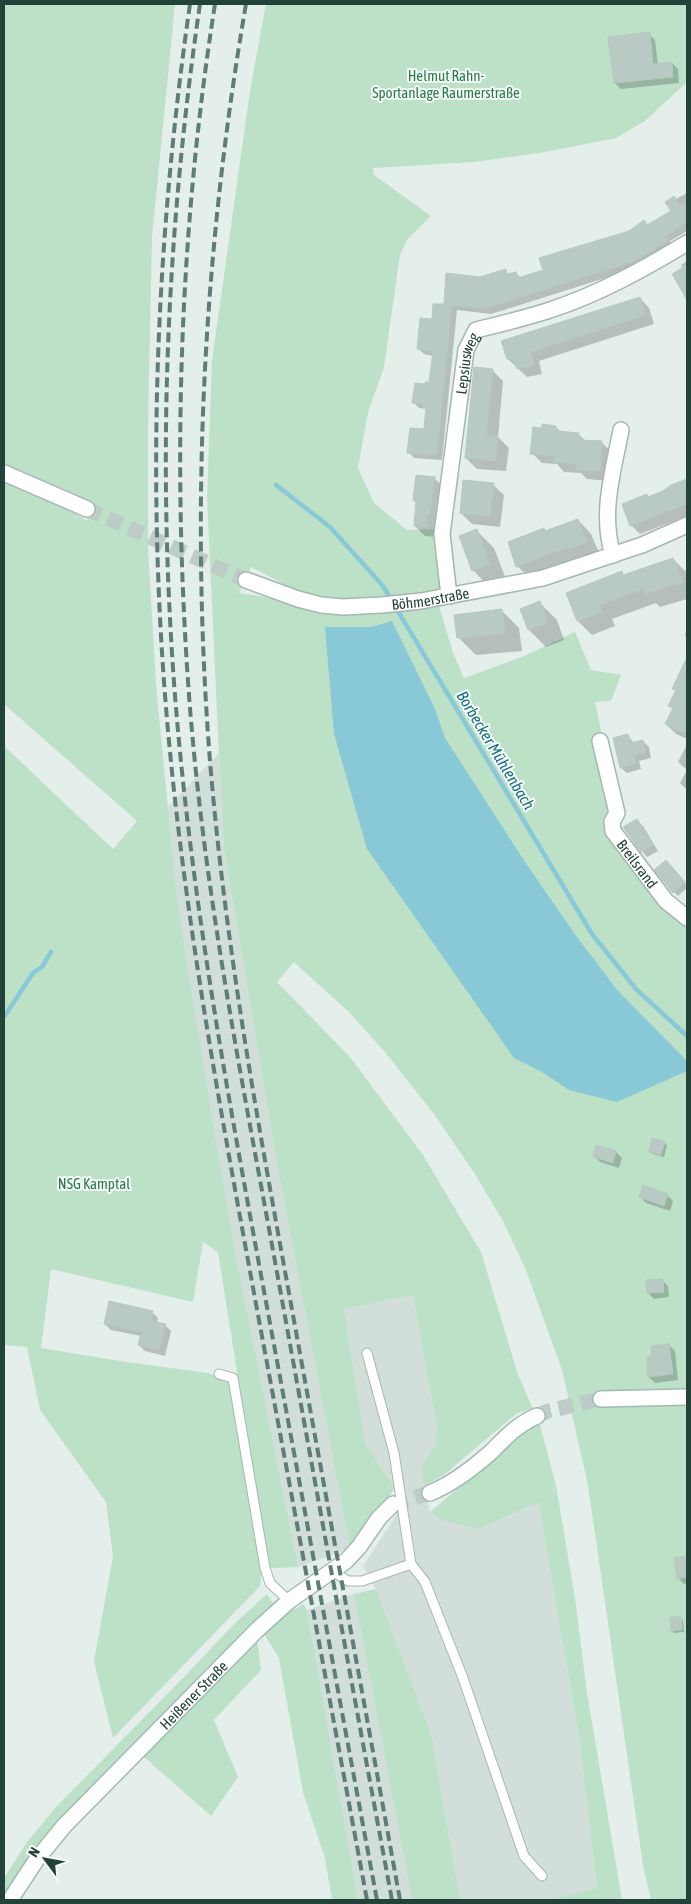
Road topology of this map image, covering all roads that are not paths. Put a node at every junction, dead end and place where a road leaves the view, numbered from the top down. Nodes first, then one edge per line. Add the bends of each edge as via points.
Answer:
1 (687, 243) edge
2 (621, 430) dead end
3 (4, 473) edge
4 (87, 509) tunnel mouth
5 (687, 525) edge
6 (613, 555) junction
7 (246, 580) tunnel mouth
8 (448, 596) junction
9 (600, 741) dead end
10 (687, 918) edge
11 (367, 1353) dead end
12 (219, 1374) dead end
13 (687, 1397) edge
14 (601, 1399) tunnel mouth
15 (536, 1416) tunnel mouth
16 (430, 1493) tunnel mouth
17 (393, 1504) tunnel mouth
18 (411, 1564) junction
19 (332, 1572) junction
20 (289, 1601) junction
21 (542, 1876) dead end
22 (10, 1900) edge

1 - 8 street, Lepsiusweg via 638,273 595,292 550,310 476,330 466,350 442,534
2 - 6 street via 606,516
3 - 4 street
5 - 6 street, Böhmerstraße
6 - 8 street, Böhmerstraße via 543,578
7 - 8 street, Böhmerstraße via 298,599 343,607 382,606
9 - 10 street, Breilsrand via 618,813 612,822 613,831 666,901
11 - 18 lane via 394,1453
12 - 20 lane via 233,1378 265,1568 270,1583
13 - 14 street
15 - 16 street via 518,1426 455,1480
17 - 19 street, Heißener Straße via 352,1555
18 - 19 lane via 362,1581 348,1581
18 - 21 lane via 425,1582 464,1678 524,1856
19 - 20 street, Heißener Straße
20 - 22 street, Heißener Straße via 226,1659 64,1826

